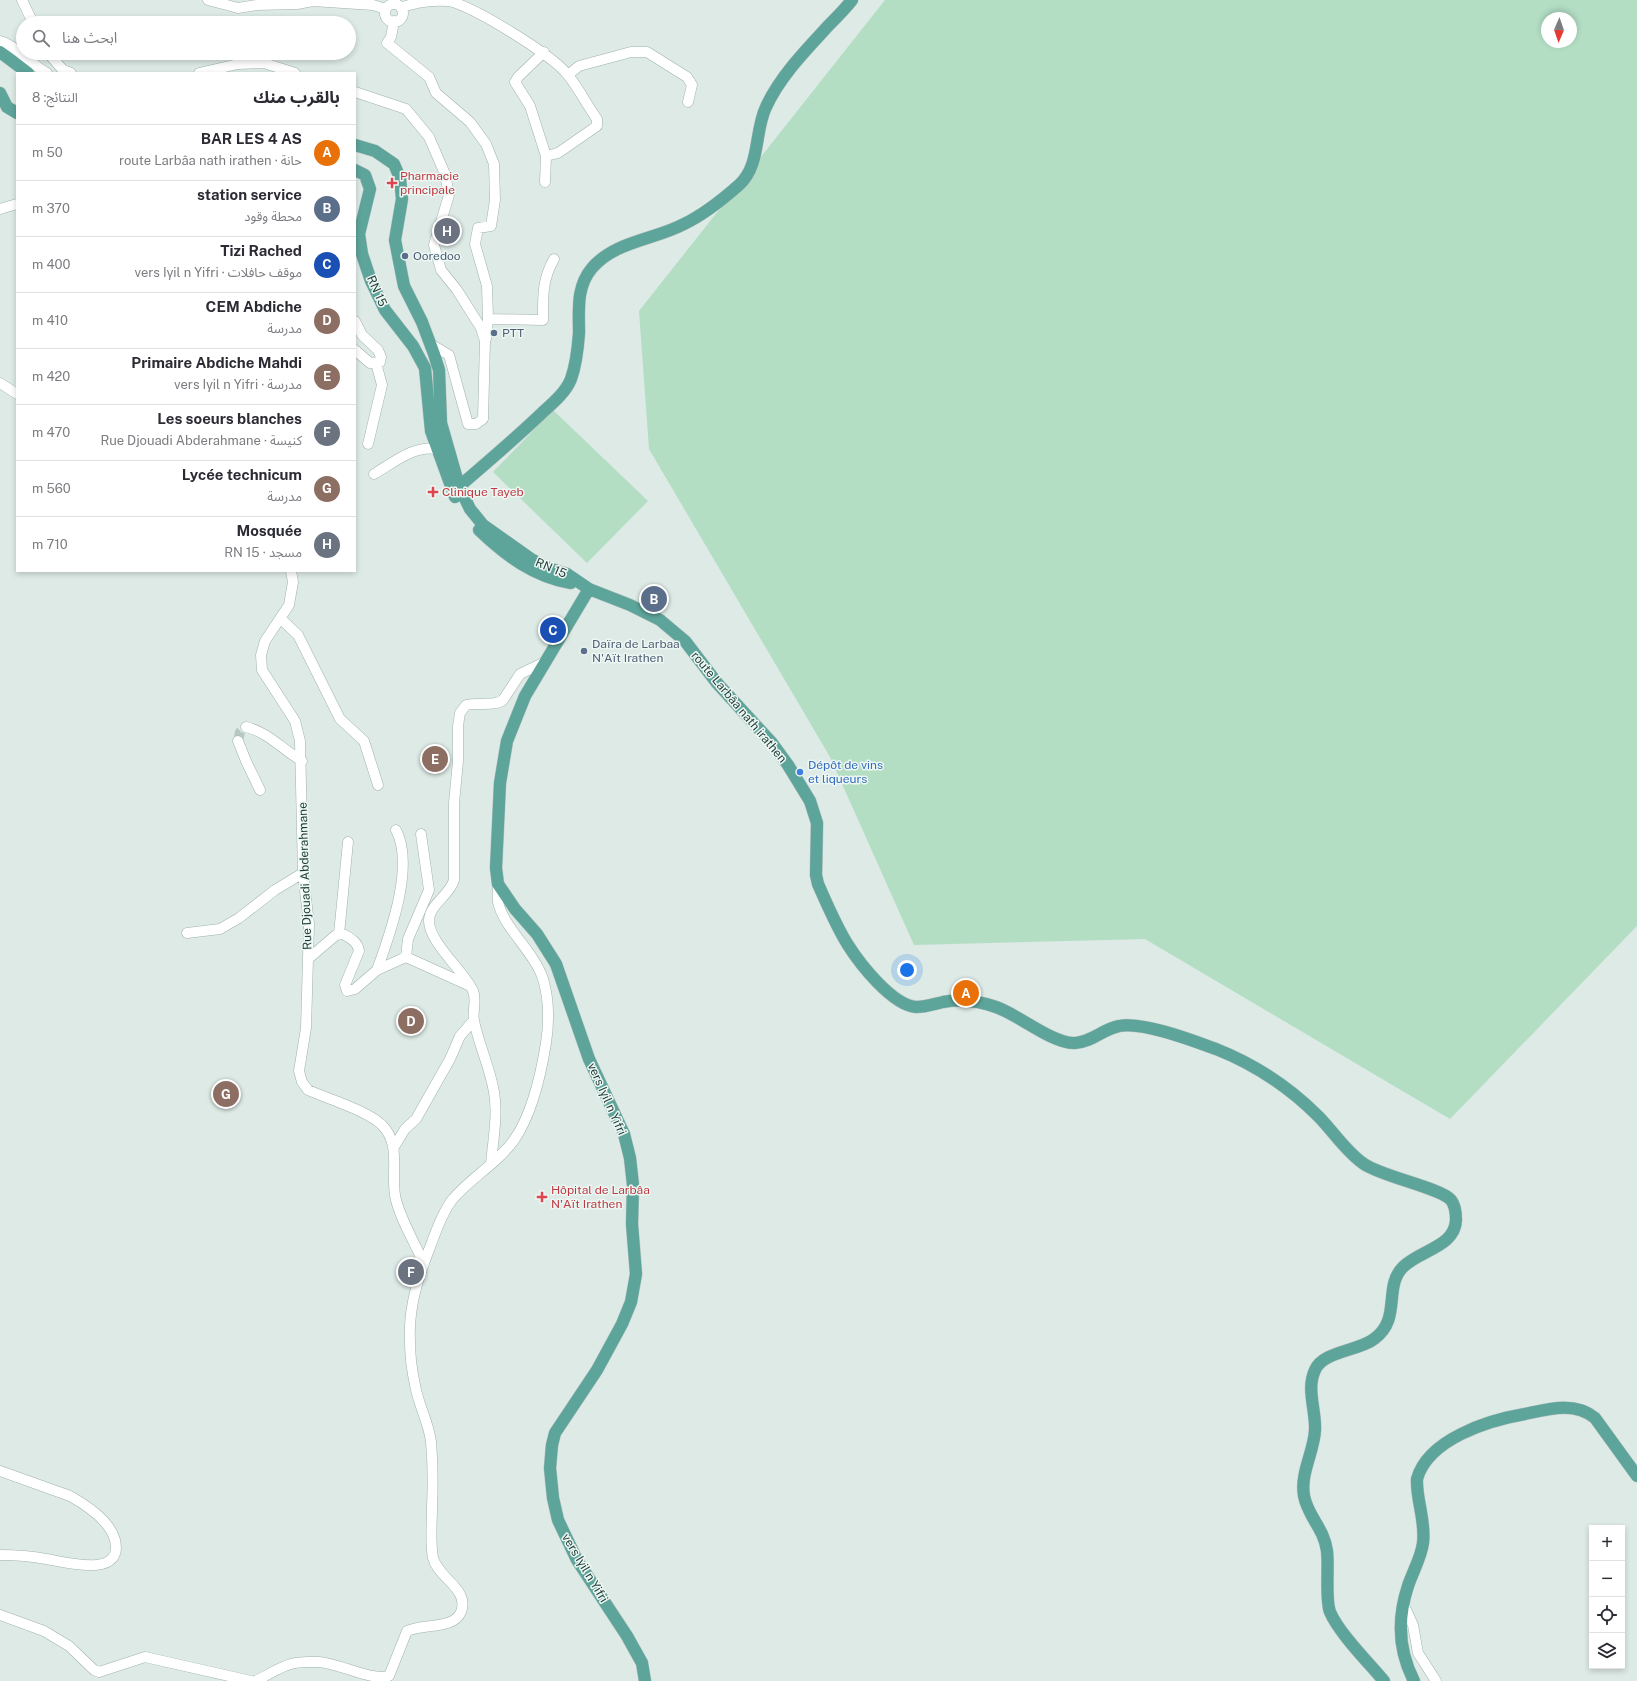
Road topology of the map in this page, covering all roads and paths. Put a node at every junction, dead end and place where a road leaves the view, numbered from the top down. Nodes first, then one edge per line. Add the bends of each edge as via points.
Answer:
1 (22, 0) edge
2 (208, 0) edge
3 (852, 0) edge
4 (401, 8) junction
5 (386, 9) junction
6 (30, 16) edge
7 (394, 21) junction
8 (0, 41) edge
9 (16, 50) edge
10 (544, 52) junction
11 (1, 55) edge
12 (27, 60) edge
13 (54, 60) edge
14 (26, 72) edge
15 (45, 72) edge
16 (65, 72) edge
17 (204, 72) edge
18 (292, 72) edge
19 (568, 75) junction
20 (356, 92) edge
21 (0, 93) edge
22 (688, 102) dead end
23 (16, 112) edge
24 (356, 145) edge
25 (546, 156) junction
26 (356, 170) edge
27 (545, 182) dead end
28 (16, 204) edge
29 (0, 209) edge
30 (357, 237) edge
31 (554, 259) dead end
32 (488, 319) junction
33 (356, 322) edge
34 (486, 341) junction
35 (432, 345) junction
36 (356, 351) edge
37 (376, 363) junction
38 (0, 383) edge
39 (16, 393) edge
40 (368, 444) dead end
41 (436, 449) junction
42 (374, 474) dead end
43 (456, 489) junction
44 (291, 572) edge
45 (585, 586) junction
46 (281, 619) junction
47 (543, 663) junction
48 (246, 727) dead end
49 (238, 741) dead end
50 (302, 761) junction
51 (378, 785) dead end
52 (260, 790) dead end
53 (396, 830) dead end
54 (421, 834) dead end
55 (348, 842) dead end
56 (303, 872) junction
57 (498, 884) junction
58 (186, 933) dead end
59 (340, 934) junction
60 (406, 957) junction
61 (308, 959) junction
62 (377, 970) junction
63 (470, 986) junction
64 (474, 1020) junction
65 (394, 1147) junction
66 (490, 1164) junction
67 (423, 1262) junction
68 (0, 1471) edge
69 (1637, 1476) edge
70 (0, 1555) edge
71 (1403, 1603) junction
72 (0, 1615) edge
73 (251, 1681) edge
74 (255, 1681) edge
75 (646, 1681) edge
76 (1384, 1681) edge
77 (1414, 1681) edge
78 (1436, 1681) edge

1 - 6 street
2 - 5 street via 238,8 313,1 373,5
3 - 43 main road via 808,48 770,99 762,118 750,171 740,183 691,221 608,254 587,274 579,298 578,337 570,381 553,402 508,445
4 - 5 street via 392,4
4 - 7 street via 402,16
4 - 10 street via 428,1 448,1 477,14
5 - 7 street via 387,18
7 - 32 street via 388,43 428,77 436,93 470,122 486,144 494,164 495,200 491,226 478,228 475,244 488,286
8 - 9 street via 7,42
10 - 19 street
10 - 25 street via 515,82 530,106
11 - 14 main road
12 - 15 street
13 - 16 street
17 - 18 street via 238,64 264,63
19 - 22 street via 578,66 631,52 647,52 687,78 692,85
19 - 25 street via 596,119 597,126 558,154
20 - 34 street via 406,109 429,137 445,174 449,195 434,245 441,270 473,315
21 - 23 main road via 7,107
24 - 35 main road, RN 15 via 374,151 394,164 397,170 403,188 396,246 404,286
25 - 27 street
26 - 30 main road, RN 15 via 365,175 370,189
28 - 29 street
30 - 41 main road, RN 15 via 371,281 385,310 413,346 425,368 429,420
31 - 32 street via 546,272 543,287 543,320
32 - 34 street
33 - 37 street via 362,335 382,357 380,362
34 - 35 street via 484,419 476,424 468,424 449,355
35 - 43 main road, RN 15 via 439,370 441,423
36 - 37 street via 370,363
37 - 40 street via 382,385
38 - 39 street
41 - 42 street via 425,447 409,453
41 - 43 main road, RN 15
43 - 45 main road, RN 15 via 483,525 538,564 568,574
44 - 46 street, Rue Djouadi Abderahmane via 293,582 289,605
45 - 47 main road, vers Iγil n Yifri
45 - 76 main road, route Larbâa nath irathen via 630,605 674,630 717,683 772,743 788,765 814,812 817,823 818,884 843,936 859,961 898,1001 914,1007 962,1000 989,1005 1015,1015 1063,1042 1089,1040 1107,1030 1128,1025 1153,1029 1212,1048 1253,1066 1292,1093 1368,1167 1434,1191 1453,1202 1456,1224 1453,1232 1440,1245 1412,1259 1395,1277 1391,1312 1382,1331 1363,1345 1326,1358 1315,1370 1312,1388 1315,1436 1303,1491 1310,1513 1324,1535 1328,1558 1330,1613
46 - 50 street, Rue Djouadi Abderahmane via 265,641 261,655 262,670 295,721
46 - 51 street via 298,635 340,719 364,741
47 - 57 main road, vers Iγil n Yifri via 525,696 508,742 500,783 496,868
47 - 63 street via 520,674 499,703 476,703 466,706 460,713 454,803 454,880 452,887 437,905 429,920 438,943
48 - 50 street via 273,740
49 - 52 street
50 - 56 street, Rue Djouadi Abderahmane
53 - 62 street via 402,841 403,853 399,902
54 - 60 street via 429,890 408,939
55 - 59 street
56 - 58 street via 220,929
56 - 61 street, Rue Djouadi Abderahmane via 309,924
57 - 66 street via 498,903 543,978 548,1003 546,1042 538,1081 524,1124 506,1150
57 - 75 main road, vers Iγil n Yifri via 515,910 537,934 556,964 588,1059 624,1134 630,1158 636,1274 631,1302 597,1370 555,1433 550,1468 558,1520 578,1560 642,1663
59 - 61 street
59 - 62 street via 358,946 359,950 345,990 355,989
60 - 62 street
60 - 63 street
61 - 65 street, Rue Djouadi Abderahmane via 306,1028 300,1062 302,1082 308,1090 382,1125
63 - 64 street via 475,996
64 - 65 street via 460,1036 416,1119 405,1129
64 - 66 street via 494,1097 495,1123
65 - 67 street, Rue Djouadi Abderahmane via 395,1195
66 - 67 street via 451,1201
67 - 74 street via 412,1297 410,1340 415,1385 431,1440 434,1478 433,1559 441,1574 453,1584 461,1596 463,1604 460,1614 454,1621 442,1626 416,1627 407,1631 390,1676 384,1679 377,1681 364,1678 344,1668 319,1662 291,1664
68 - 70 street via 80,1502 108,1527 114,1536 116,1553 105,1563 85,1566 44,1558
69 - 71 main road via 1595,1418 1578,1408 1508,1416 1470,1430 1440,1448 1420,1470 1417,1486 1423,1541 1419,1560
71 - 77 main road via 1399,1623 1400,1639
71 - 78 street via 1413,1625 1418,1653
72 - 73 street via 44,1630 69,1646 99,1672 145,1657

